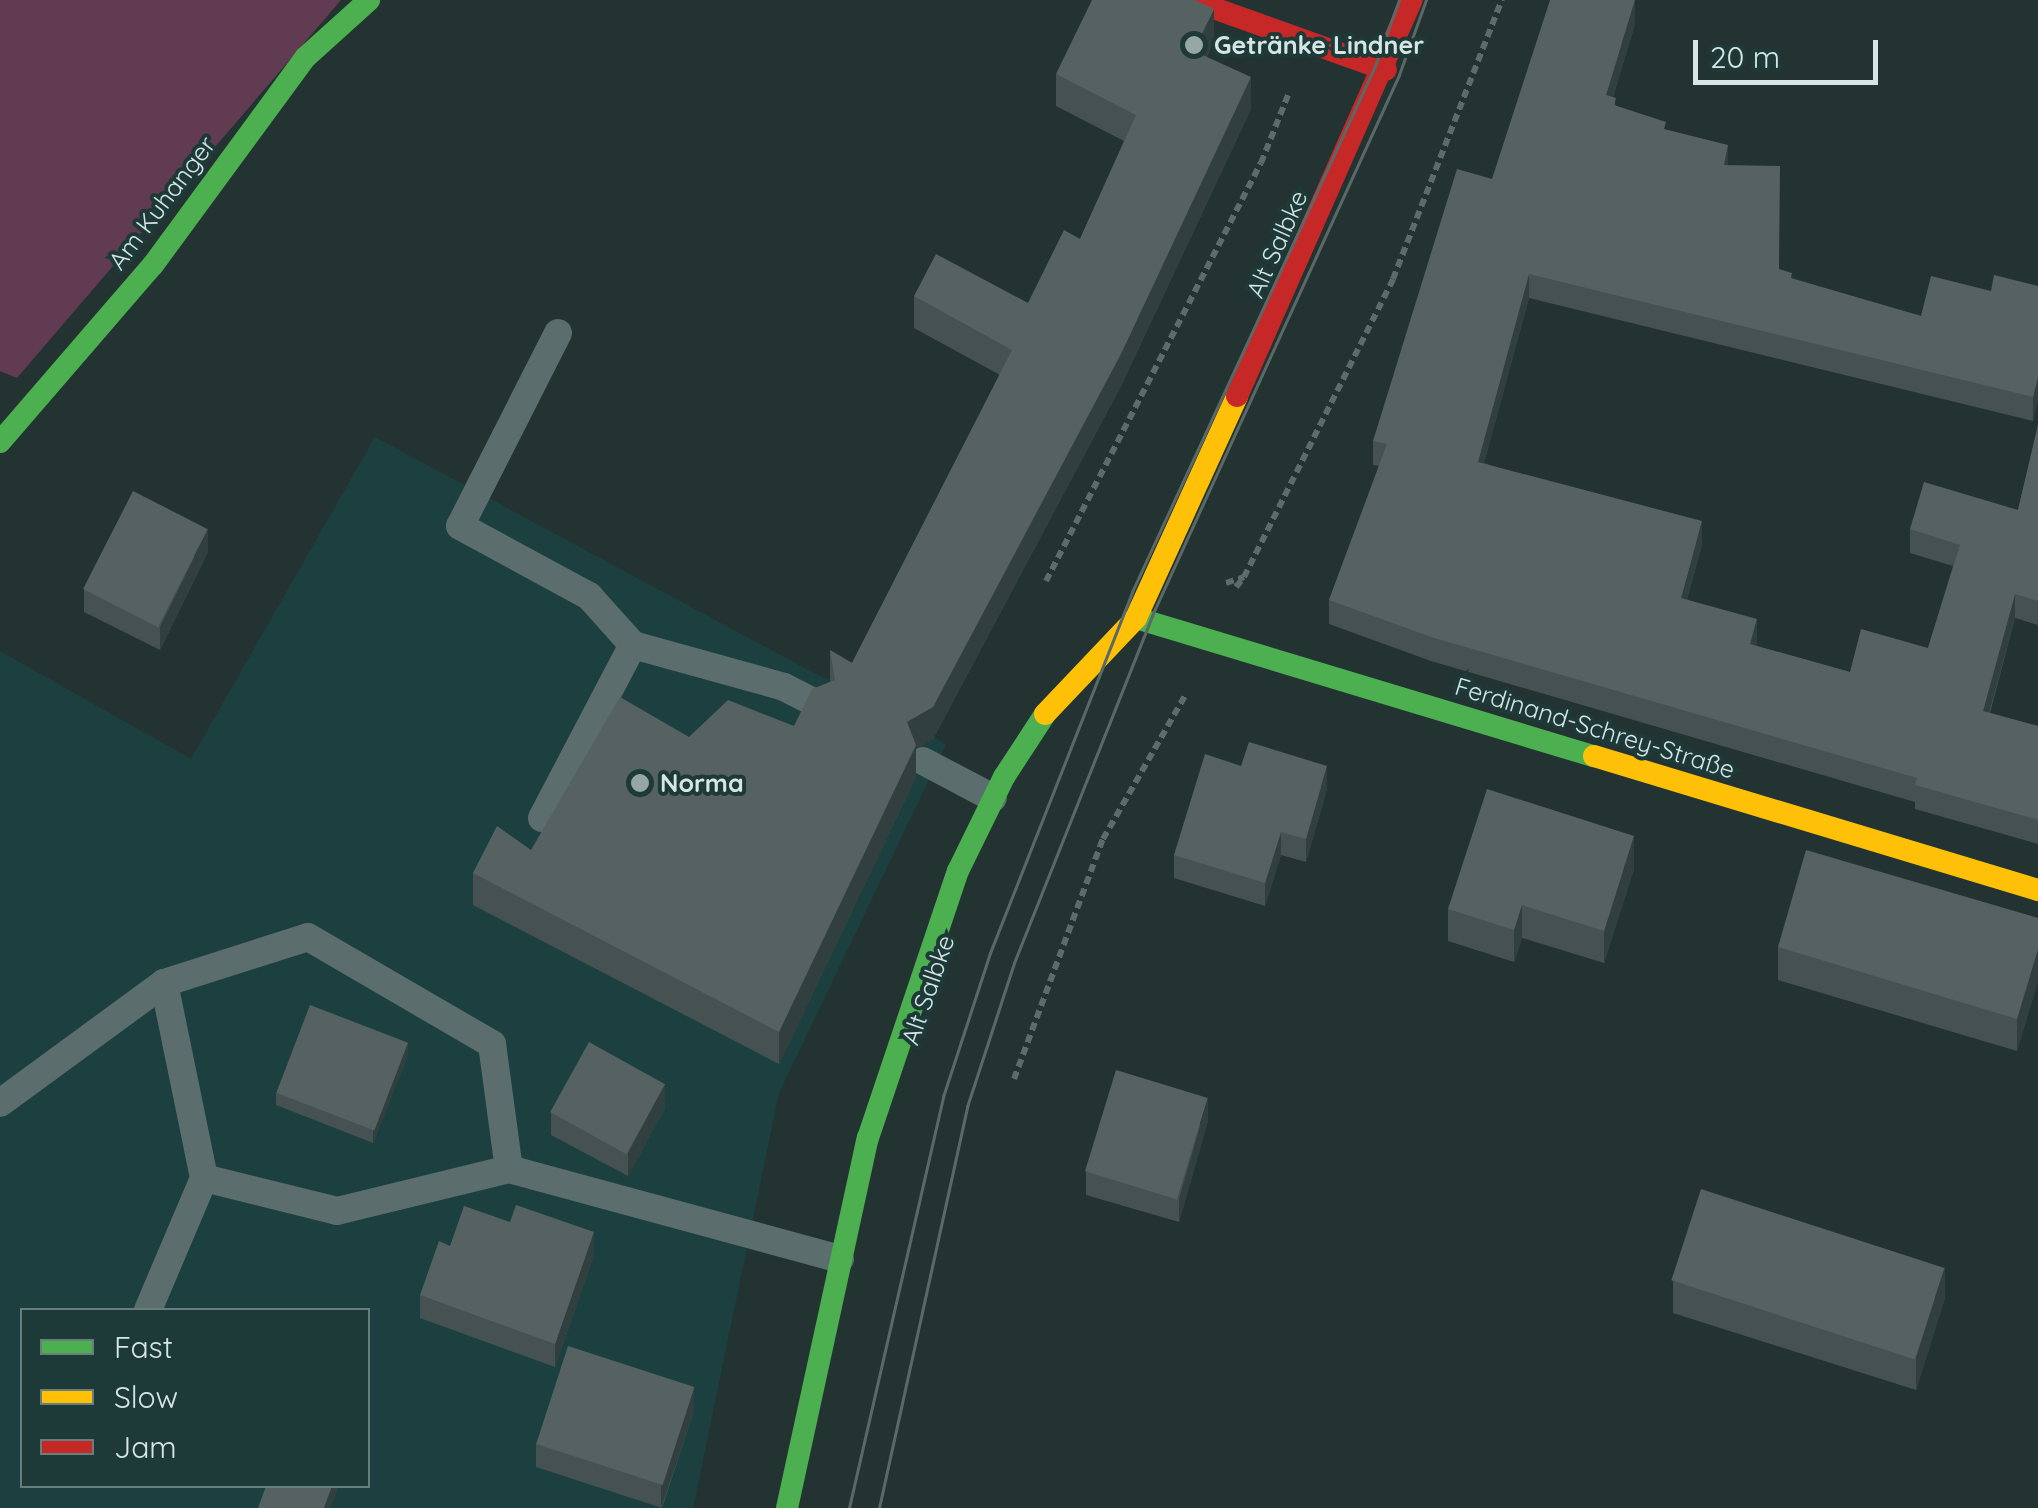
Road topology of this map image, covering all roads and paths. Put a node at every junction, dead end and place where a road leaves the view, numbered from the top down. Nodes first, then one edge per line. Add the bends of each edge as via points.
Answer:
1 (369, 0) edge
2 (1190, 0) edge
3 (1412, 0) edge
4 (1502, 0) edge
5 (1309, 42) junction
6 (1386, 70) junction
7 (558, 332) dead end
8 (0, 442) edge
9 (1244, 576) junction
10 (1046, 581) dead end
11 (1209, 590) dead end
12 (1136, 618) junction
13 (1206, 639) junction
14 (632, 645) junction
15 (820, 706) edge
16 (923, 761) dead end
17 (992, 798) junction
18 (542, 818) dead end
19 (2038, 890) edge
20 (164, 983) junction
21 (1014, 1079) dead end
22 (0, 1103) edge
23 (509, 1169) junction
24 (204, 1178) junction
25 (840, 1259) junction
26 (149, 1308) edge
27 (787, 1508) edge

1 - 8 street, Am Kuhanger via 306,57 153,265
2 - 5 street
3 - 6 street, Alt Salbke
4 - 9 path via 1393,279
5 - 6 street
5 - 10 path, Alt Salbke via 1262,162
6 - 12 street, Alt Salbke
7 - 14 lane via 460,526 589,596
9 - 11 path
9 - 13 path
9 - 13 path
12 - 13 street, Ferdinand-Schrey-Straße
12 - 17 street, Alt Salbke via 1056,697
13 - 19 street, Ferdinand-Schrey-Straße
13 - 21 path via 1103,839
14 - 15 lane via 784,687
14 - 18 lane
16 - 17 lane
17 - 25 street, Alt Salbke via 914,990 868,1138
20 - 22 lane
20 - 23 lane via 308,937 492,1044
20 - 24 lane
23 - 24 lane via 337,1211
23 - 25 lane
24 - 26 lane
25 - 27 street, Alt Salbke

